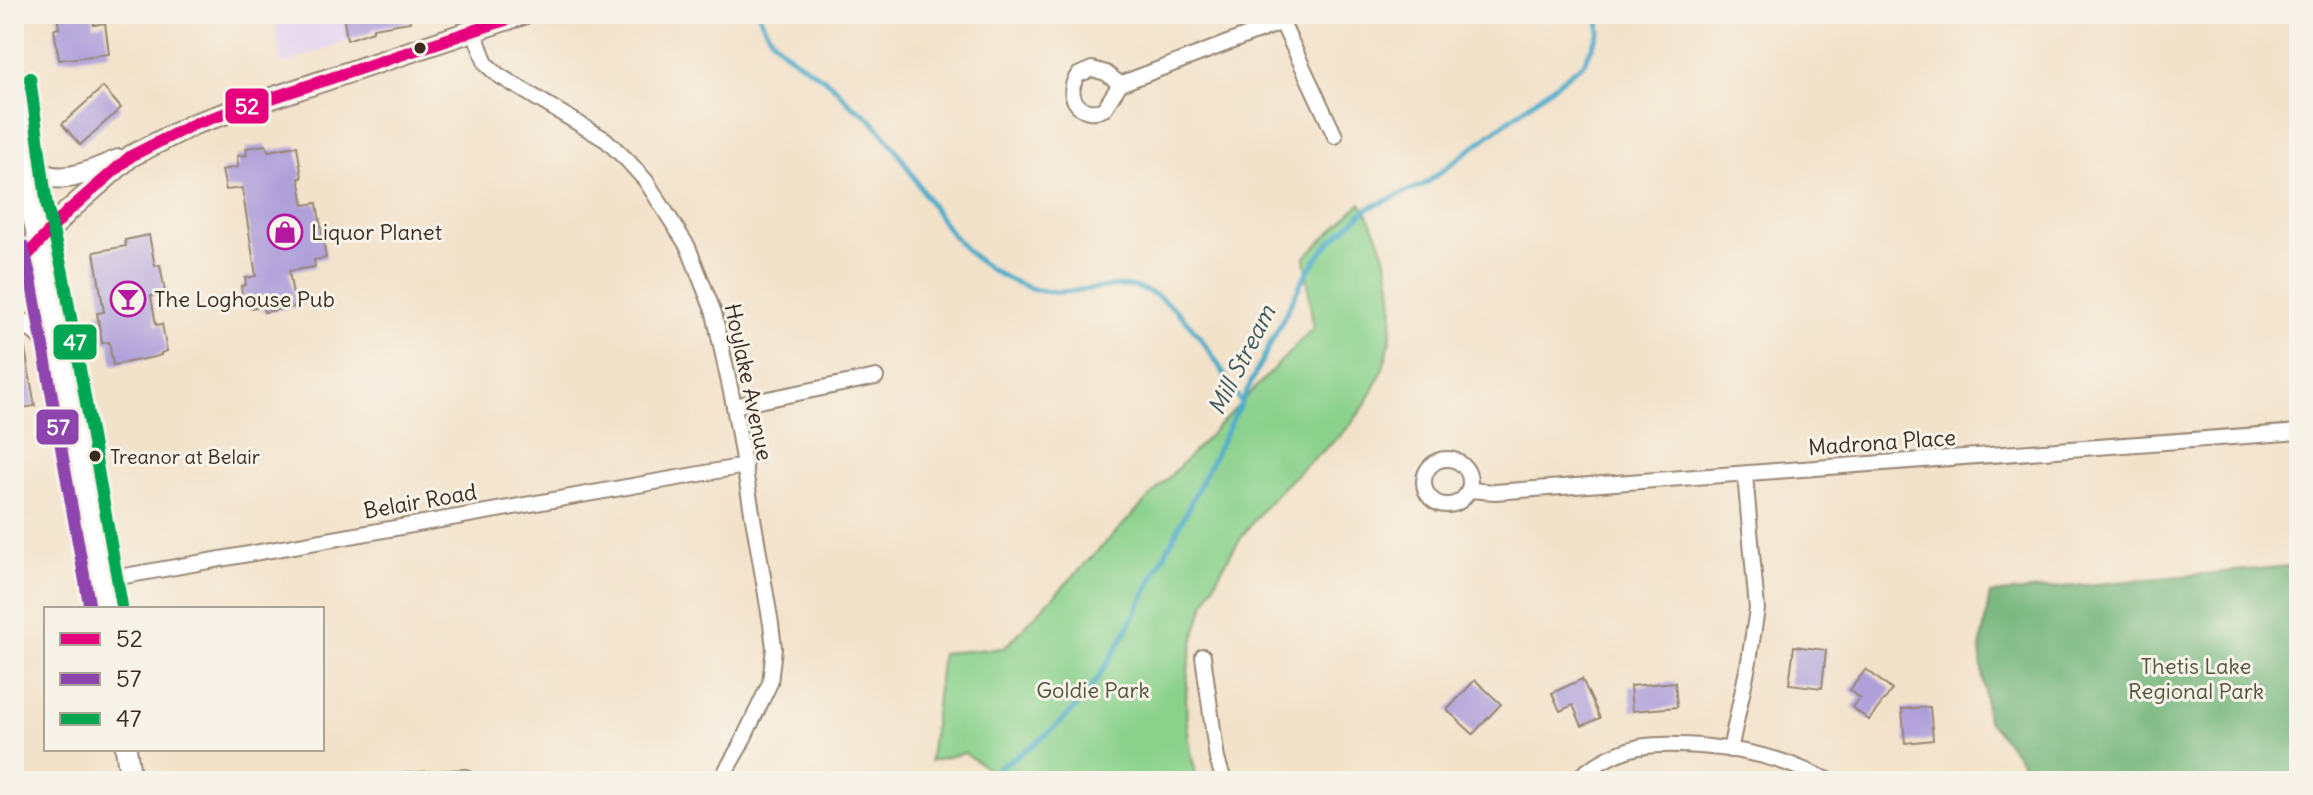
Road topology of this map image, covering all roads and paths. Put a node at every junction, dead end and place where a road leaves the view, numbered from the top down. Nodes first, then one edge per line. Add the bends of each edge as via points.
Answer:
1 (523, 14) edge
2 (1279, 19) edge
3 (474, 31) junction
4 (14, 80) edge
5 (1120, 84) dead end
6 (1335, 136) dead end
7 (22, 154) junction
8 (131, 156) junction
9 (39, 242) junction
10 (14, 270) edge
11 (14, 324) edge
12 (65, 375) junction
13 (876, 377) dead end
14 (734, 406) junction
15 (2299, 432) edge
16 (745, 466) junction
17 (1745, 474) junction
18 (1469, 490) dead end
19 (102, 580) junction
20 (106, 607) edge
21 (1203, 656) dead end
22 (1730, 750) junction
23 (126, 751) edge
24 (131, 781) edge
25 (404, 781) edge
26 (465, 781) edge
27 (720, 781) edge
28 (1224, 781) edge
29 (1574, 781) edge
30 (1831, 781) edge

1 - 3 main road
2 - 5 street
2 - 6 street
3 - 8 main road via 194,124
3 - 14 street, Hoylake Avenue via 486,64 498,75 606,140 646,181 688,247 709,300
4 - 7 main road
7 - 8 main road via 41,173 54,177 78,176
7 - 9 main road
8 - 9 main road
9 - 10 main road
9 - 12 main road
11 - 12 main road via 41,332
12 - 19 main road
13 - 14 street
14 - 16 street, Hoylake Avenue
15 - 17 street, Madrona Place
16 - 19 street, Belair Road
16 - 27 street, Hoylake Avenue via 774,648 770,683
17 - 18 street, Madrona Place
17 - 22 street via 1757,609
19 - 20 main road
21 - 28 street
22 - 29 street via 1638,747
22 - 30 street via 1774,759
23 - 24 main road
25 - 26 street

